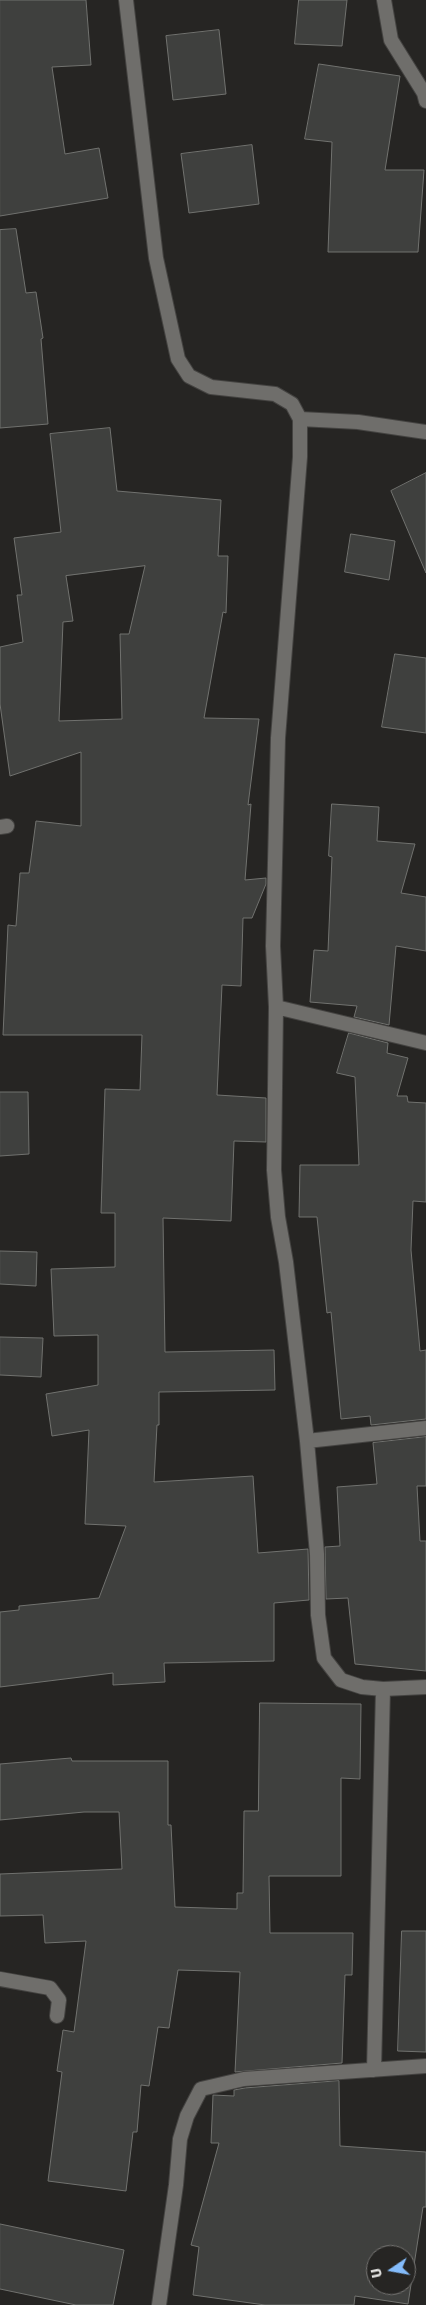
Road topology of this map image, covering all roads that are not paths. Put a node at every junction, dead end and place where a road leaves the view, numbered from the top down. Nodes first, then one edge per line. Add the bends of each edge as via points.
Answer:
1 (126, 0) edge
2 (384, 0) edge
3 (426, 101) edge
4 (300, 418) junction
5 (426, 432) edge
6 (276, 1007) junction
7 (426, 1043) edge
8 (426, 1428) edge
9 (307, 1441) junction
10 (426, 1687) edge
11 (383, 1689) junction
12 (0, 1979) edge
13 (57, 2016) dead end
14 (426, 2066) edge
15 (374, 2070) junction
16 (159, 2305) edge

1 - 4 street via 156,258 178,359 189,376 211,387 275,394 292,404
2 - 3 street via 391,40
4 - 5 street
4 - 6 street via 300,457 278,738 273,946
6 - 7 street
6 - 9 street via 274,1170
8 - 9 street
9 - 11 street via 317,1554 318,1615 324,1658 341,1680
10 - 11 street
11 - 15 street
12 - 13 street via 50,1988 58,2000
14 - 15 street
15 - 16 street via 244,2079 201,2089 180,2139

